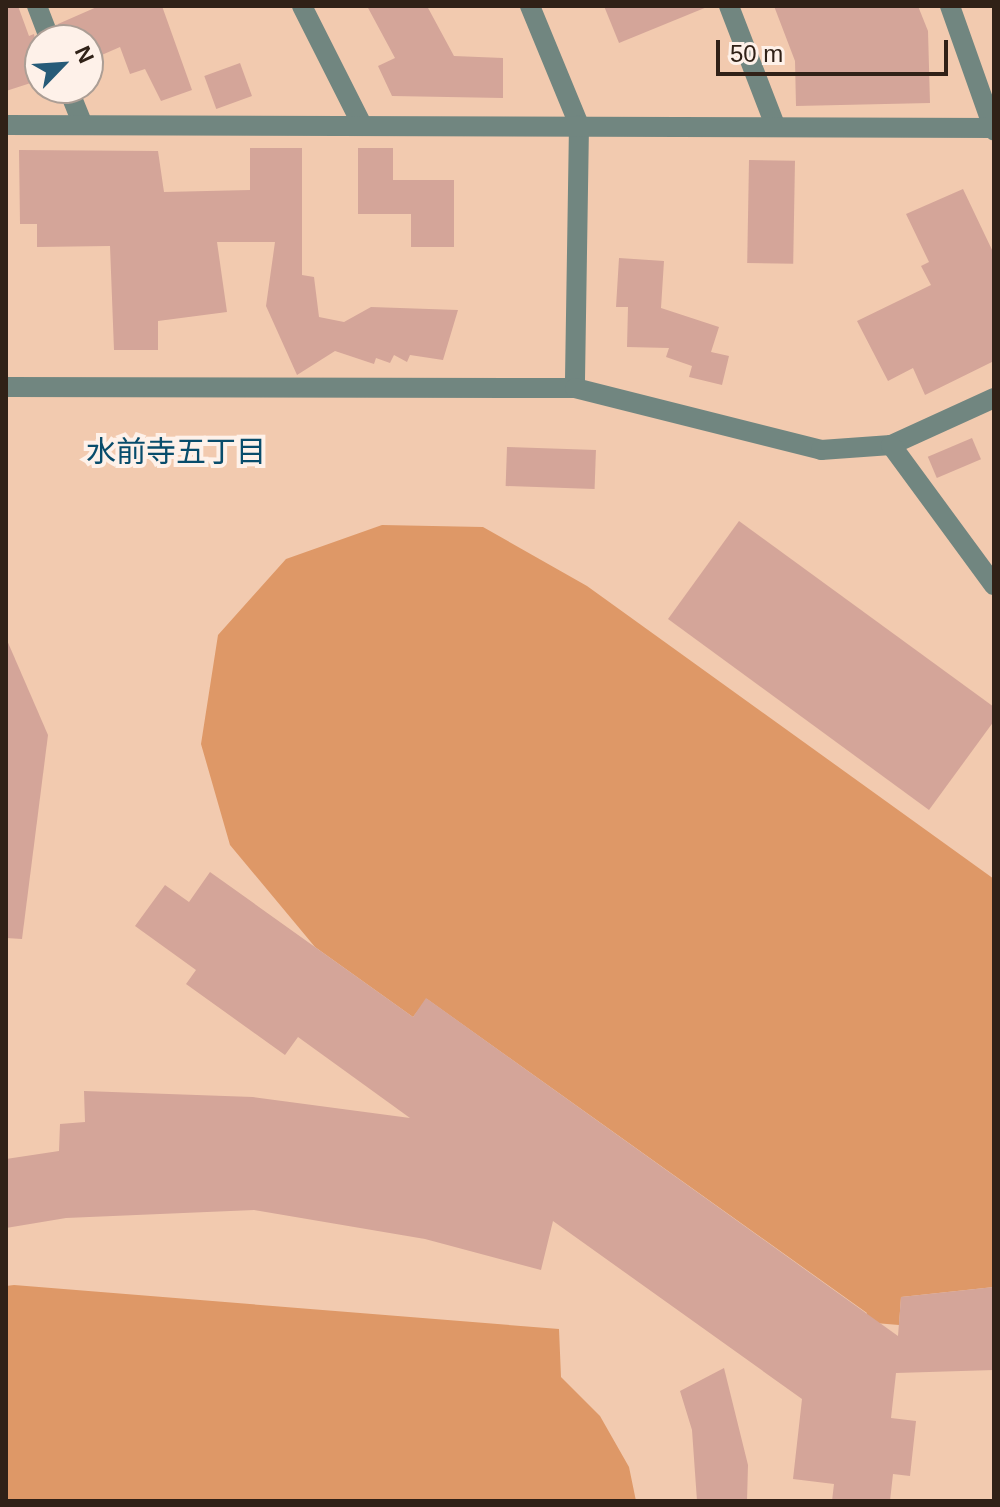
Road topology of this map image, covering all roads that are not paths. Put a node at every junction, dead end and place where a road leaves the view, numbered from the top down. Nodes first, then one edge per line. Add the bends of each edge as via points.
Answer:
1 (302, 6) edge
2 (530, 6) edge
3 (729, 6) edge
4 (950, 6) edge
5 (74, 104) edge
6 (82, 123) junction
7 (361, 123) junction
8 (6, 125) edge
9 (579, 125) junction
10 (775, 125) junction
11 (994, 128) edge
12 (6, 387) edge
13 (575, 388) junction
14 (994, 398) edge
15 (891, 445) junction
16 (994, 585) edge

1 - 7 street
2 - 9 street
3 - 10 street
4 - 11 street
5 - 6 street
6 - 7 street
6 - 8 street
7 - 9 street
9 - 10 street
9 - 13 street
10 - 11 street
12 - 13 street
13 - 15 street via 821,450
14 - 15 street
15 - 16 street

